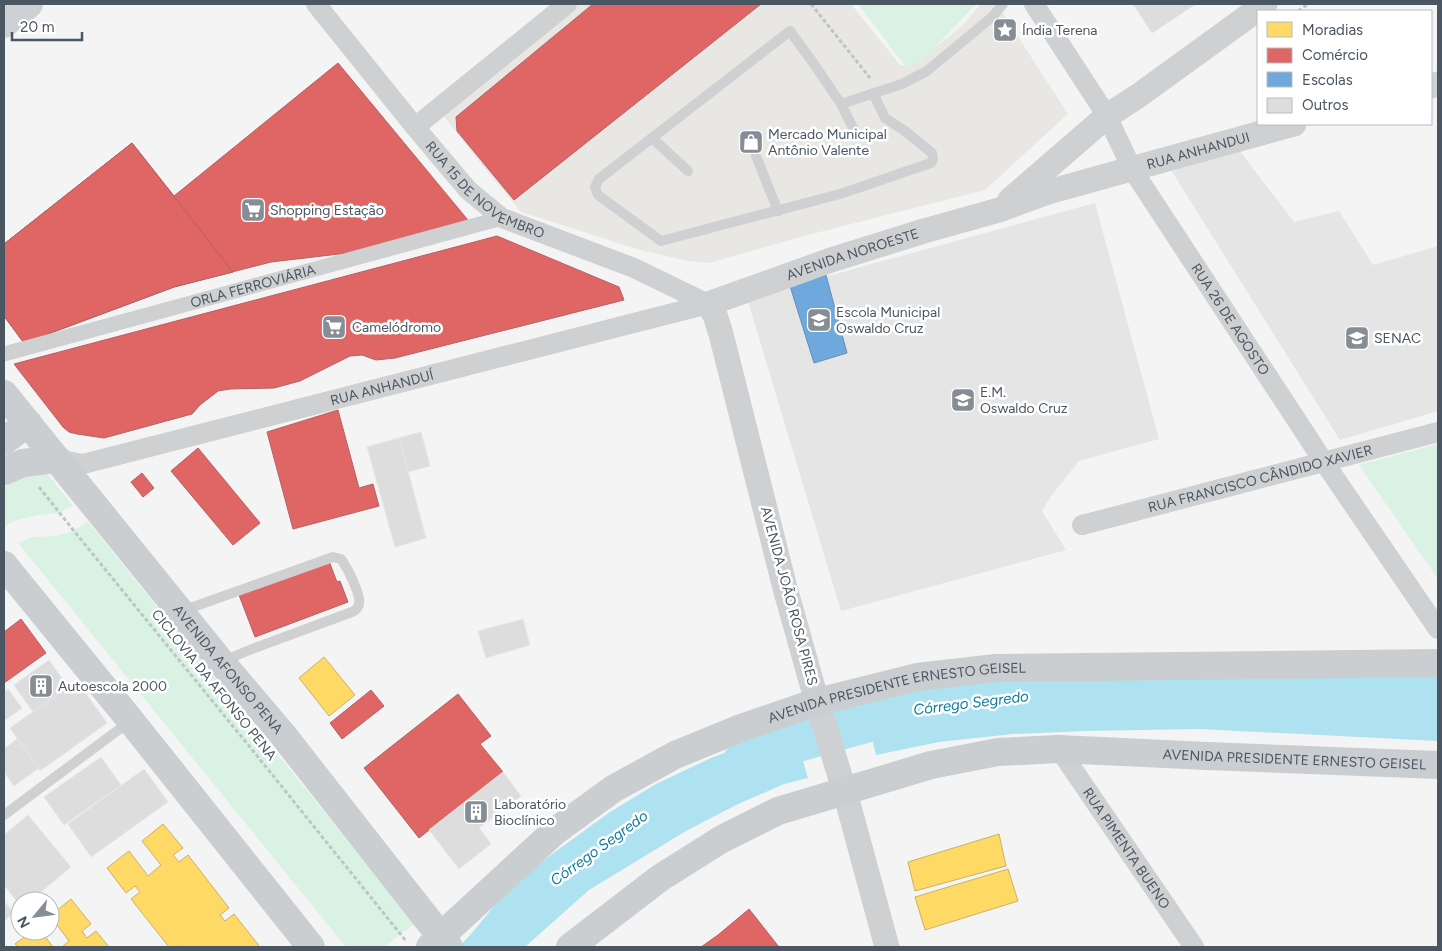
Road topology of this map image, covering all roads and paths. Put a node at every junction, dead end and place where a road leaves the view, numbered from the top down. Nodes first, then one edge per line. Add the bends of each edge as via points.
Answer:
1 (29, 4) edge
2 (316, 4) edge
3 (567, 4) edge
4 (811, 4) edge
5 (1002, 4) edge
6 (1034, 4) edge
7 (1265, 4) edge
8 (4, 24) edge
9 (876, 92) junction
10 (841, 104) junction
11 (1108, 116) junction
12 (1290, 125) edge
13 (415, 127) junction
14 (853, 128) dead end
15 (652, 138) junction
16 (756, 156) dead end
17 (1132, 169) junction
18 (688, 171) dead end
19 (999, 210) junction
20 (778, 211) junction
21 (502, 218) junction
22 (708, 304) junction
23 (4, 354) edge
24 (4, 394) edge
25 (28, 423) junction
26 (1438, 432) edge
27 (4, 440) edge
28 (56, 459) junction
29 (1324, 462) junction
30 (13, 467) edge
31 (1082, 525) dead end
32 (4, 565) edge
33 (181, 612) junction
34 (1438, 629) edge
35 (222, 662) junction
36 (1438, 663) edge
37 (820, 709) junction
38 (130, 721) junction
39 (1059, 749) junction
40 (1438, 765) edge
41 (841, 781) junction
42 (4, 815) edge
43 (440, 944) edge
44 (311, 947) edge
45 (411, 947) edge
46 (570, 947) edge
47 (887, 947) edge
48 (1194, 947) edge

1 - 8 main road
2 - 13 street, RUA 15 DE NOVEMBRO
3 - 13 street
4 - 9 path
5 - 9 lane via 992,17 927,71 902,84
6 - 11 street, RUA 26 DE AGOSTO
7 - 11 street, AVENIDA NOROESTE
9 - 10 lane
9 - 20 lane via 885,118 932,153 931,163
10 - 14 lane
10 - 15 lane via 790,30
11 - 17 street, RUA 26 DE AGOSTO
11 - 19 street, AVENIDA NOROESTE
12 - 17 street, RUA ANHANDUI
13 - 21 street, RUA 15 DE NOVEMBRO via 468,190
15 - 18 lane
15 - 20 lane via 599,179 596,187 598,195 661,241
16 - 20 lane
17 - 19 street, AVENIDA NOROESTE via 1048,192
17 - 29 street, RUA 26 DE AGOSTO
19 - 22 street, AVENIDA NOROESTE via 832,260
21 - 22 street, RUA 15 DE NOVEMBRO via 634,268
21 - 23 street, ORLA FERROVIÁRIA
22 - 28 street, RUA ANHANDUÍ via 83,464
22 - 37 street, AVENIDA JOÃO ROSA PIRES via 721,334 785,588
24 - 25 main road, AVENIDA AFONSO PENA
25 - 27 main road
25 - 28 main road, AVENIDA AFONSO PENA
26 - 29 street, RUA FRANCISCO CÂNDIDO XAVIER
28 - 30 main road
28 - 33 main road, AVENIDA AFONSO PENA
29 - 31 street, RUA FRANCISCO CÂNDIDO XAVIER
29 - 34 street, RUA 26 DE AGOSTO
30 - 45 path, CICLOVIA DA AFONSO PENA via 74,531
32 - 38 main road
33 - 35 main road, AVENIDA AFONSO PENA
33 - 35 lane via 333,557 341,559 348,568 360,602 358,608
35 - 43 main road, AVENIDA AFONSO PENA via 283,735
36 - 37 main road, AVENIDA PRESIDENTE ERNESTO GEISEL via 996,668 918,677
37 - 41 street, AVENIDA JOÃO ROSA PIRES
37 - 43 main road, AVENIDA PRESIDENTE ERNESTO GEISEL via 741,728 675,755 613,789 554,832
38 - 42 lane
38 - 44 main road
39 - 40 main road, AVENIDA PRESIDENTE ERNESTO GEISEL
39 - 41 main road, AVENIDA PRESIDENTE ERNESTO GEISEL via 998,752
39 - 48 street, RUA PIMENTA BUENO
41 - 46 main road, AVENIDA PRESIDENTE ERNESTO GEISEL via 722,838 660,878
41 - 47 street, AVENIDA JOÃO ROSA PIRES

